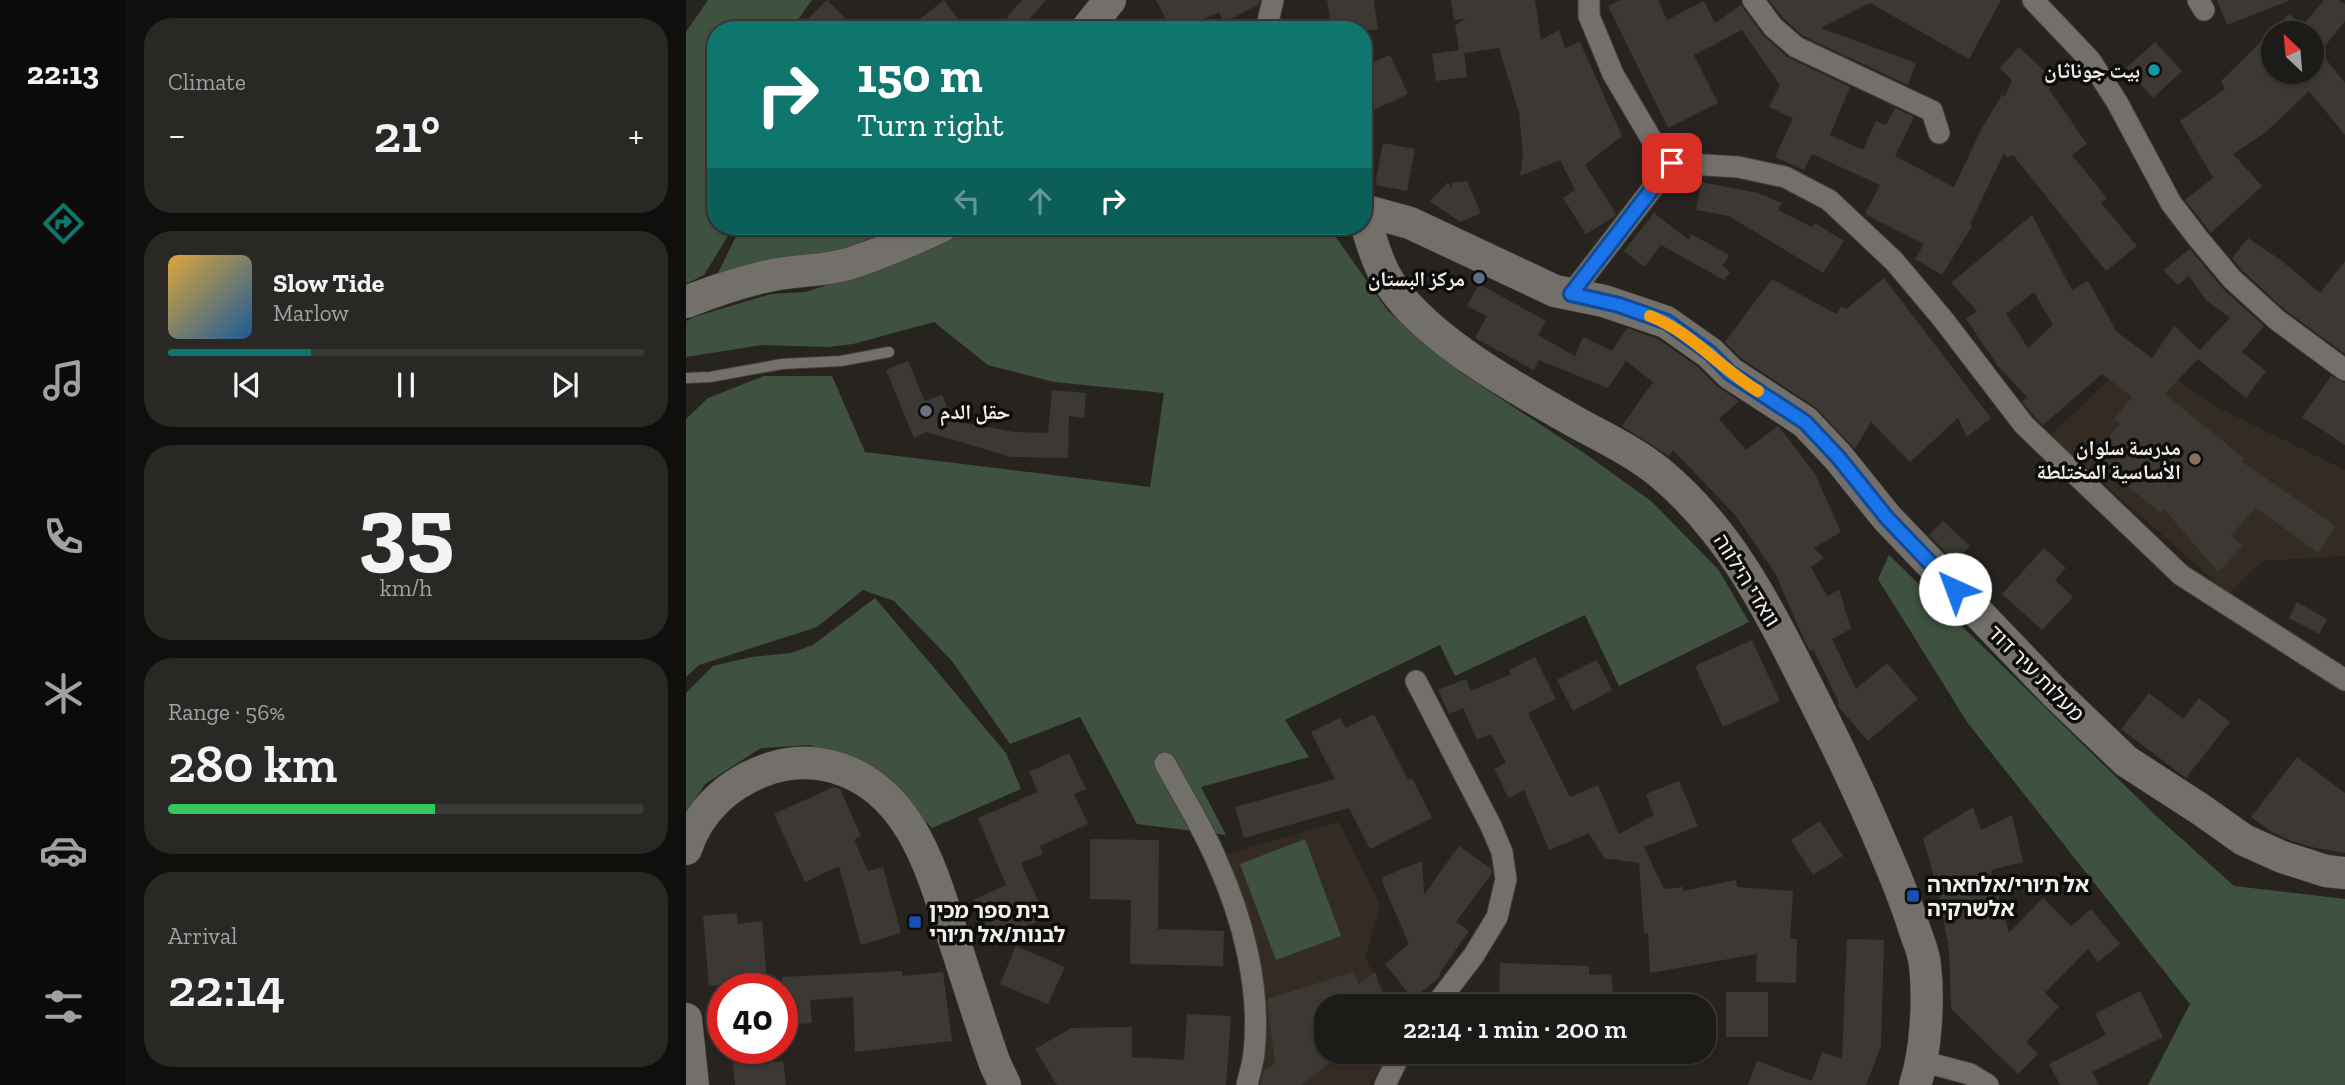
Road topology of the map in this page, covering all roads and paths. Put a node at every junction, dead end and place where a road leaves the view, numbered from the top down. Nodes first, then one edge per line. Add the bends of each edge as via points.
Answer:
1 (1110, 0) edge
2 (1273, 0) edge
3 (1589, 0) edge
4 (1753, 0) edge
5 (2033, 0) edge
6 (1093, 21) edge
7 (1268, 21) edge
8 (1940, 133) dead end
9 (1672, 163) junction
10 (1372, 213) edge
11 (922, 235) edge
12 (1370, 235) edge
13 (1571, 294) junction
14 (686, 302) edge
15 (889, 352) dead end
16 (2345, 370) edge
17 (686, 378) edge
18 (2345, 680) edge
19 (1416, 681) dead end
20 (1165, 763) dead end
21 (686, 849) edge
22 (2345, 873) edge
23 (1443, 994) edge
24 (686, 1019) edge
25 (1395, 1064) edge
26 (1918, 1073) edge
27 (693, 1085) edge
28 (1005, 1085) edge
29 (1247, 1085) edge
30 (1385, 1085) edge
31 (1988, 1085) edge

1 - 6 street
2 - 7 street
3 - 9 street via 1589,16 1613,74 1659,152
4 - 8 street via 1796,47 1932,111
5 - 16 street via 2090,60 2171,204 2214,258 2277,320
9 - 13 street
9 - 18 street via 1738,167 1785,177 1829,200 1894,261 2024,425 2181,575
10 - 13 street, מעלות עיר דוד via 1410,223 1522,277
11 - 14 street via 846,264 775,274
12 - 26 street, וואדי הילווה via 1386,276 1427,327 1468,357 1659,472 1693,503 1751,579 1852,774 1902,889 1925,963
13 - 22 street, מעלות עיר דוד via 1667,322 1730,373 1805,422 1896,527 2126,761 2244,840 2282,857
15 - 17 lane
19 - 23 street via 1491,825 1506,879 1497,917
20 - 29 street via 1216,857 1236,908 1249,960 1254,1013 1254,1055
21 - 28 street via 703,814 719,797 757,772 805,762 846,770 872,784 916,837
24 - 27 street
25 - 30 street
26 - 31 street via 1970,1074

